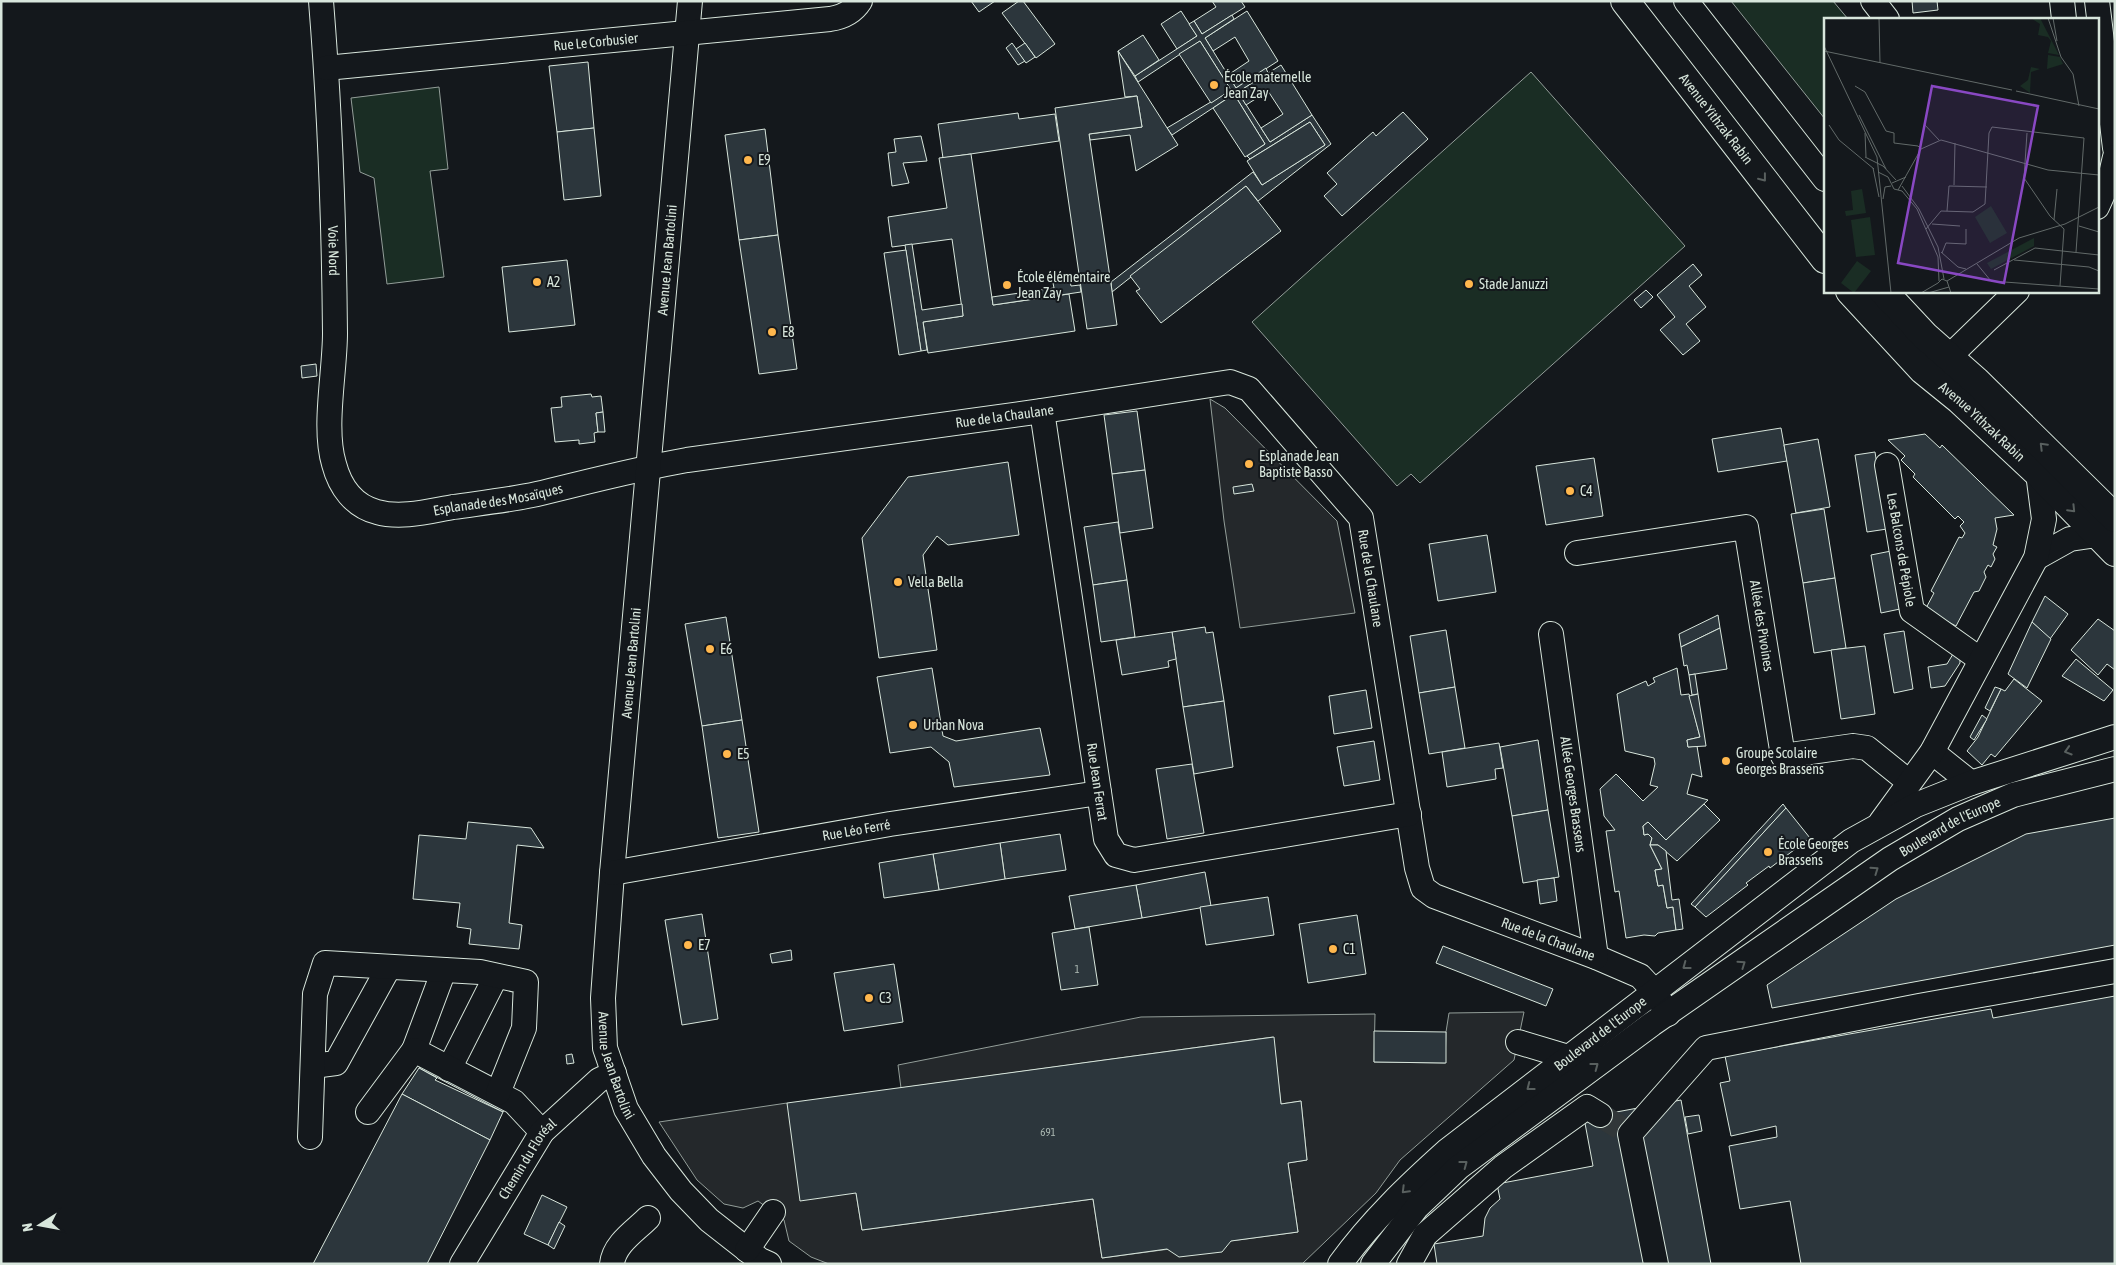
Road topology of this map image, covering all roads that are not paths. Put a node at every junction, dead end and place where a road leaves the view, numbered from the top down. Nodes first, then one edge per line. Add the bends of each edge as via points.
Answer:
1 (321, 1) edge
2 (690, 1) edge
3 (860, 1) edge
4 (1625, 1) edge
5 (1648, 1) edge
6 (1686, 1) edge
7 (1873, 1) edge
8 (2062, 1) edge
9 (2097, 1) edge
10 (1886, 18) edge
11 (2064, 18) edge
12 (687, 34) junction
13 (326, 68) junction
14 (2115, 148) edge
15 (2115, 157) edge
16 (1824, 178) edge
17 (2098, 205) edge
18 (1824, 228) edge
19 (1824, 257) edge
20 (1884, 292) edge
21 (2016, 292) edge
22 (1854, 296) edge
23 (1950, 356) junction
24 (1950, 390) junction
25 (1042, 411) junction
26 (1887, 465) dead end
27 (648, 467) junction
28 (2038, 473) junction
29 (351, 496) joint
30 (2109, 535) edge
31 (1577, 553) dead end
32 (2036, 558) junction
33 (1551, 634) dead end
34 (1982, 660) junction
35 (2115, 737) edge
36 (1932, 752) junction
37 (2115, 769) edge
38 (1909, 782) junction
39 (1971, 783) junction
40 (1099, 794) junction
41 (1409, 814) junction
42 (1879, 824) junction
43 (612, 873) junction
44 (1596, 957) junction
45 (389, 967) junction
46 (444, 970) junction
47 (2115, 971) edge
48 (496, 976) junction
49 (1703, 989) junction
50 (1654, 991) junction
51 (1668, 1014) junction
52 (1518, 1042) dead end
53 (414, 1050) junction
54 (1568, 1057) junction
55 (313, 1066) junction
56 (449, 1068) junction
57 (614, 1073) junction
58 (498, 1093) junction
59 (368, 1112) dead end
60 (1600, 1115) tunnel mouth
61 (542, 1132) junction
62 (310, 1137) dead end
63 (773, 1212) dead end
64 (648, 1218) dead end
65 (758, 1259) edge
66 (462, 1264) edge
67 (612, 1264) edge
68 (1340, 1264) edge
69 (1373, 1264) edge
70 (1409, 1264) edge
71 (1656, 1264) edge

1 - 13 street, Voie Nord
2 - 12 street, Avenue Jean Bartolini
3 - 12 street, Rue Le Corbusier via 839,18
4 -> 19 main road, Avenue Yithzak Rabin
5 - 18 main road, Avenue Yithzak Rabin
6 - 16 street
7 - 10 street
8 - 11 street
9 - 14 street
12 - 13 street, Rue Le Corbusier
12 - 27 street, Avenue Jean Bartolini
13 - 29 street, Voie Nord via 332,167 335,351 331,453 339,480
15 - 17 street
20 - 23 main road, Avenue Yithzak Rabin via 1925,336
21 - 23 street
22 - 23 street via 1870,303 1928,360 1941,363
22 - 24 main road, Avenue Yithzak Rabin via 1923,370
23 - 24 street via 1945,371
30 -> 23 main road, Avenue Yithzak Rabin
24 - 28 main road, Avenue Yithzak Rabin
25 - 27 street, Rue de la Chaulane
25 - 40 street, Rue Jean Ferrat
25 - 41 street, Rue de la Chaulane via 1230,382 1249,389 1361,518
26 - 34 street, Les Balcons de Pépiole via 1912,612
27 - 29 street, Esplanade des Mosaïques via 536,494 415,513 391,515 377,512
27 - 43 street, Avenue Jean Bartolini
28 -> 30 main road, Avenue Yithzak Rabin
28 - 32 street via 2044,519
30 - 32 street via 2070,539
31 - 38 street, Allée des Pivoines via 1746,528 1783,756 1853,746 1867,748
32 - 34 street
33 - 44 street, Allée Georges Brassens
34 - 36 street
35 -> 39 street, Boulevard de l'Europe
36 - 38 street
36 - 39 street
49 -> 37 street, Boulevard de l'Europe via 1890,859 1958,819 2013,794
38 - 42 street
39 - 42 street, Boulevard de l'Europe
40 - 41 street, Rue Jean Ferrat via 1106,839 1116,855 1134,860
40 - 43 street, Rue Léo Ferré via 890,824
41 - 44 street, Rue de la Chaulane via 1423,888 1440,899
42 - 49 street, Boulevard de l'Europe via 1870,844 1716,964
42 -> 50 street, Boulevard de l'Europe
43 - 57 street, Avenue Jean Bartolini via 603,998 605,1048
44 - 50 street, Rue de la Chaulane via 1640,976
45 - 46 street
45 - 55 street via 336,1063
45 - 55 street via 325,963 315,994
46 - 48 street
46 - 53 street
47 - 71 street via 1706,1048 1630,1134
48 - 56 street
48 - 58 street via 526,982 524,1028
49 - 51 street, Boulevard de l'Europe
50 - 51 street, Rue de la Chaulane
50 - 54 street, Boulevard de l'Europe
69 -> 51 street, Boulevard de l'Europe via 1416,1207 1459,1167
52 - 54 street
53 - 56 street
53 - 59 street
54 -> 68 street, Boulevard de l'Europe via 1448,1150 1407,1187 1359,1238
55 - 62 street
56 - 58 street
57 - 61 street, Chemin du Floréal via 598,1080
57 - 65 street, Avenue Jean Bartolini via 626,1109 654,1156 681,1191 709,1220
58 - 61 street via 514,1102
60 - 70 street via 1587,1107 1503,1167 1425,1235
61 - 66 street, Chemin du Floréal
63 - 65 street
64 - 67 street via 625,1238

